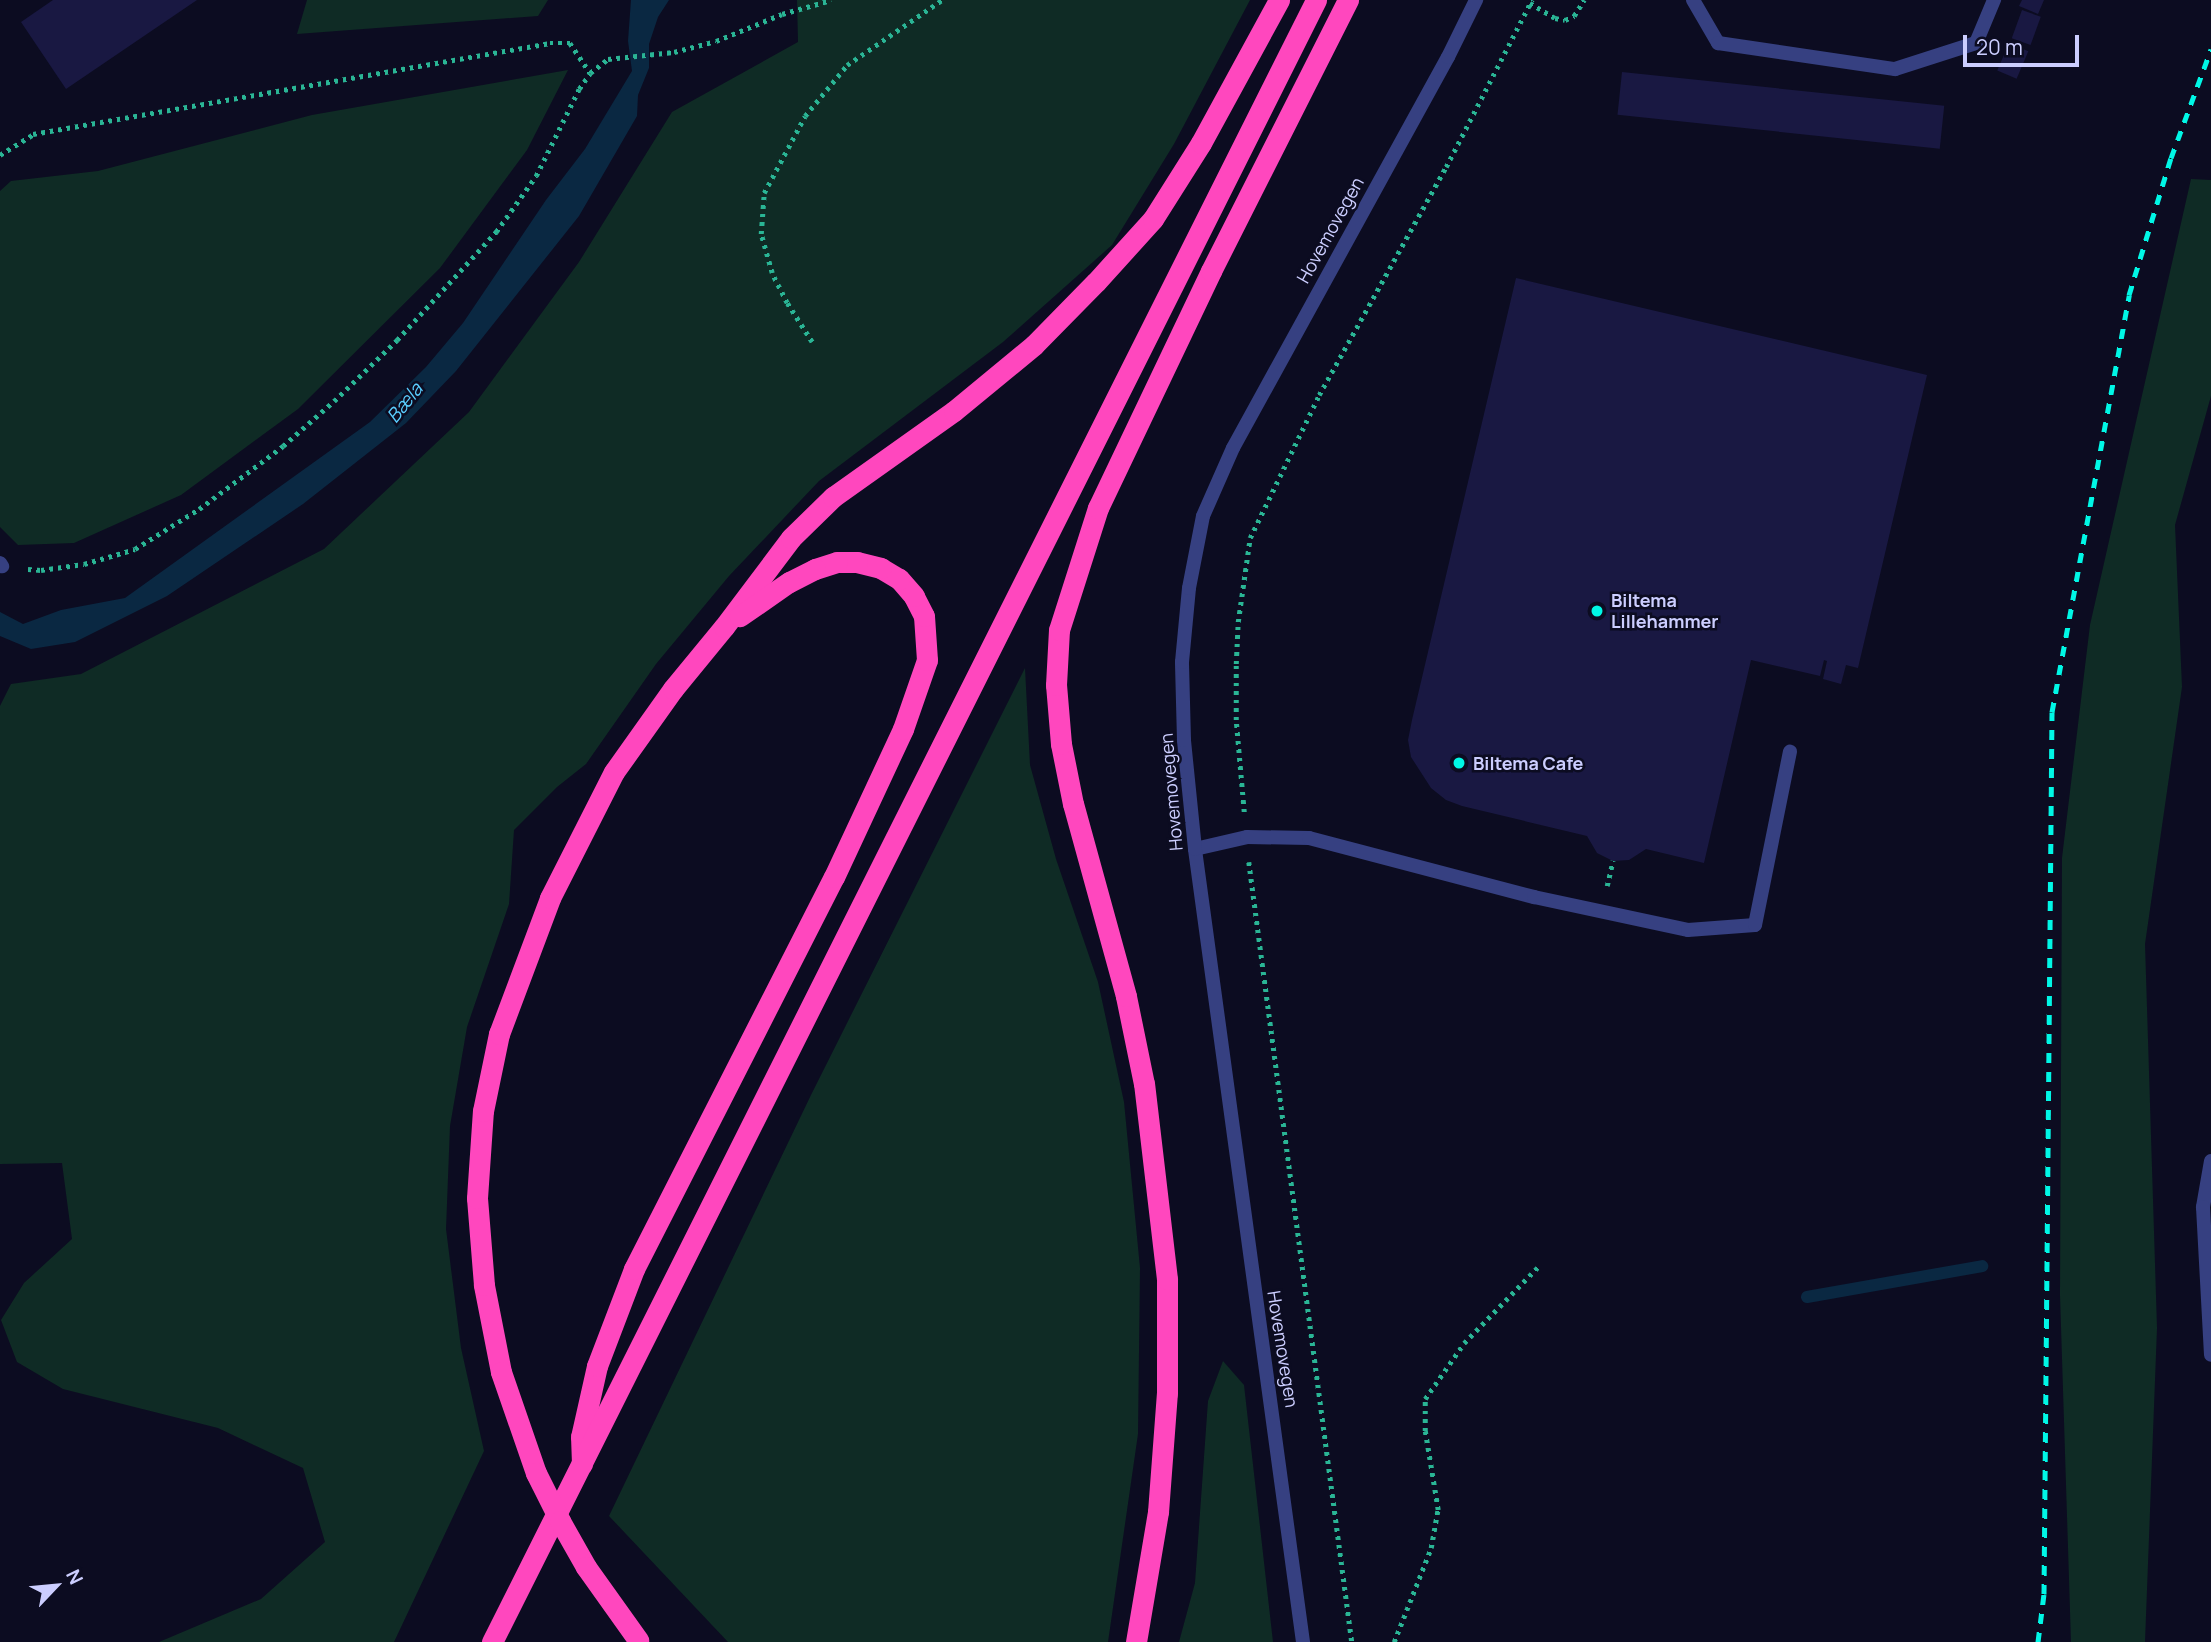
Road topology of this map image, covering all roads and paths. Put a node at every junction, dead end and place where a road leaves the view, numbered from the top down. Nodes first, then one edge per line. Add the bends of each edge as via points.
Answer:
1 (831, 0) edge
2 (942, 0) edge
3 (1279, 0) edge
4 (1316, 0) edge
5 (1348, 0) edge
6 (1476, 0) edge
7 (1584, 0) edge
8 (1693, 0) edge
9 (1994, 0) edge
10 (1531, 2) edge
11 (590, 73) junction
12 (0, 155) edge
13 (812, 342) dead end
14 (1, 564) edge
15 (724, 627) junction
16 (1790, 751) dead end
17 (1247, 837) junction
18 (1195, 849) junction
19 (1613, 860) dead end
20 (1605, 890) dead end
21 (2211, 1161) edge
22 (1538, 1267) dead end
23 (2211, 1354) edge
24 (582, 1467) junction
25 (639, 1641) edge
26 (492, 1642) edge
27 (1136, 1642) edge
28 (1303, 1642) edge
29 (1352, 1642) edge
30 (1394, 1642) edge

1 - 11 path via 716,41 674,52 608,59
2 - 13 path via 847,65 805,116 764,193 761,234 772,273
3 - 15 highway via 1201,143 1153,219 1034,345 954,411 833,497 791,538
4 - 24 highway via 763,1097
5 - 27 highway via 1098,508 1059,630 1056,685 1061,744 1144,1084 1167,1279 1167,1393 1158,1512
6 - 18 street, Hovemovegen via 1233,448 1203,516 1189,588 1182,662
7 - 10 path via 1574,16 1565,20
8 - 9 street via 1718,43 1895,69 1976,43
10 - 17 path via 1319,396 1250,538 1236,664 1236,732
11 - 12 path via 570,43 550,43 33,134
11 - 14 path via 536,176 496,232 397,340 283,446 135,550 58,569
15 - 24 highway via 815,569 858,562 881,568 915,596 924,616 927,660 903,729 834,877 635,1269 597,1366 581,1437
15 - 25 highway, bridge via 614,772 550,898 499,1034 483,1111 477,1199 484,1285 501,1372 536,1473 560,1521 586,1567
16 - 17 street via 1755,925 1688,930 1534,897 1309,838
17 - 18 street
17 - 29 path
18 - 28 street, Hovemovegen
19 - 20 path
21 - 23 street via 2203,1207
22 - 30 path via 1464,1343 1425,1399 1425,1431 1438,1510 1431,1548
24 - 26 highway

